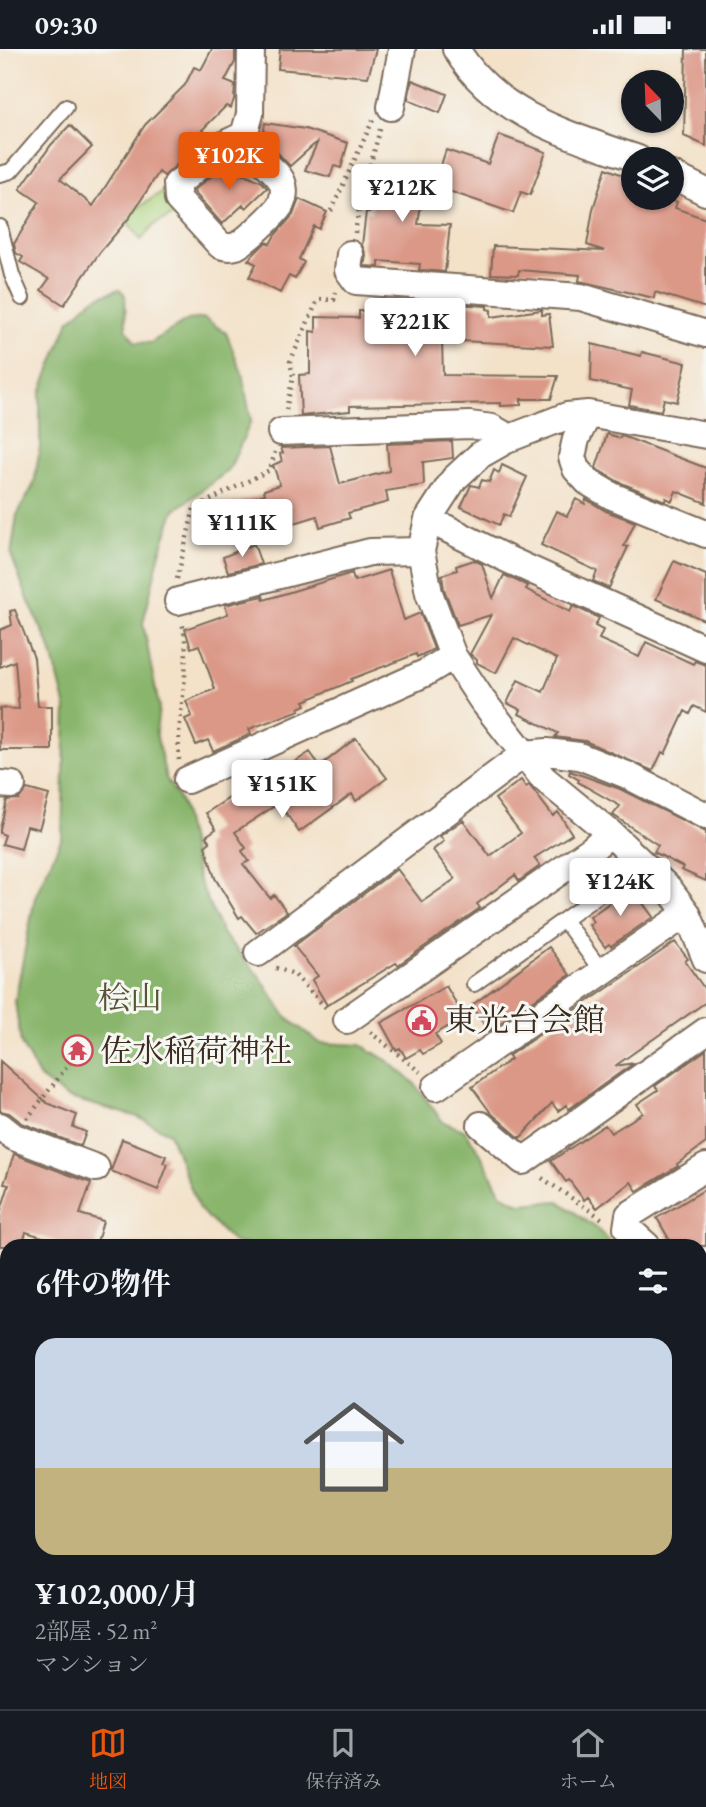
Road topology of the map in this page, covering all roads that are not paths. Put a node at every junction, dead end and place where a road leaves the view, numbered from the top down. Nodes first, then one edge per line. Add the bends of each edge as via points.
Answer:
1 (251, 49) edge
2 (402, 49) edge
3 (456, 49) edge
4 (392, 100) road end
5 (66, 107) dead end
6 (244, 135) dead end
7 (621, 153) edge
8 (0, 174) edge
9 (684, 181) edge
10 (706, 192) edge
11 (0, 227) edge
12 (350, 254) dead end
13 (22, 298) dead end
14 (706, 334) edge
15 (588, 414) junction
16 (281, 432) road end
17 (706, 435) edge
18 (510, 438) junction
19 (428, 519) junction
20 (706, 534) edge
21 (421, 551) junction
22 (178, 601) road end
23 (706, 649) edge
24 (453, 656) junction
25 (524, 754) junction
26 (187, 780) road end
27 (706, 815) edge
28 (610, 832) junction
29 (607, 889) dead end
30 (687, 913) junction
31 (564, 920) junction
32 (706, 959) edge
33 (265, 960) road end
34 (603, 973) junction
35 (474, 984) dead end
36 (347, 1020) road end
37 (706, 1031) edge
38 (436, 1087) dead end
39 (481, 1125) dead end
40 (7, 1131) edge
41 (706, 1167) edge
42 (96, 1168) dead end
43 (639, 1239) edge

1 - 6 street via 250,114
2 - 4 street
3 - 7 street via 486,86 519,111 556,131
5 - 8 lane via 11,171
9 - 10 street
11 - 13 lane
12 - 14 street via 348,270 356,281 581,297
15 - 17 street
15 - 18 street via 567,416
15 - 20 street via 572,457 588,482
16 - 18 street via 470,425 492,428
18 - 19 street via 465,467
19 - 21 street
19 - 23 street
21 - 22 street via 370,552
21 - 24 street via 429,593
24 - 25 street
24 - 26 street via 425,673
25 - 27 street via 579,756
25 - 28 street via 543,778
25 - 33 street
28 - 30 street via 652,871
28 - 36 street
29 - 31 lane
30 - 32 street
30 - 34 street
31 - 34 lane
31 - 35 lane
34 - 38 street
37 - 39 street via 532,1169
40 - 42 street
41 - 43 street via 629,1215 627,1229

